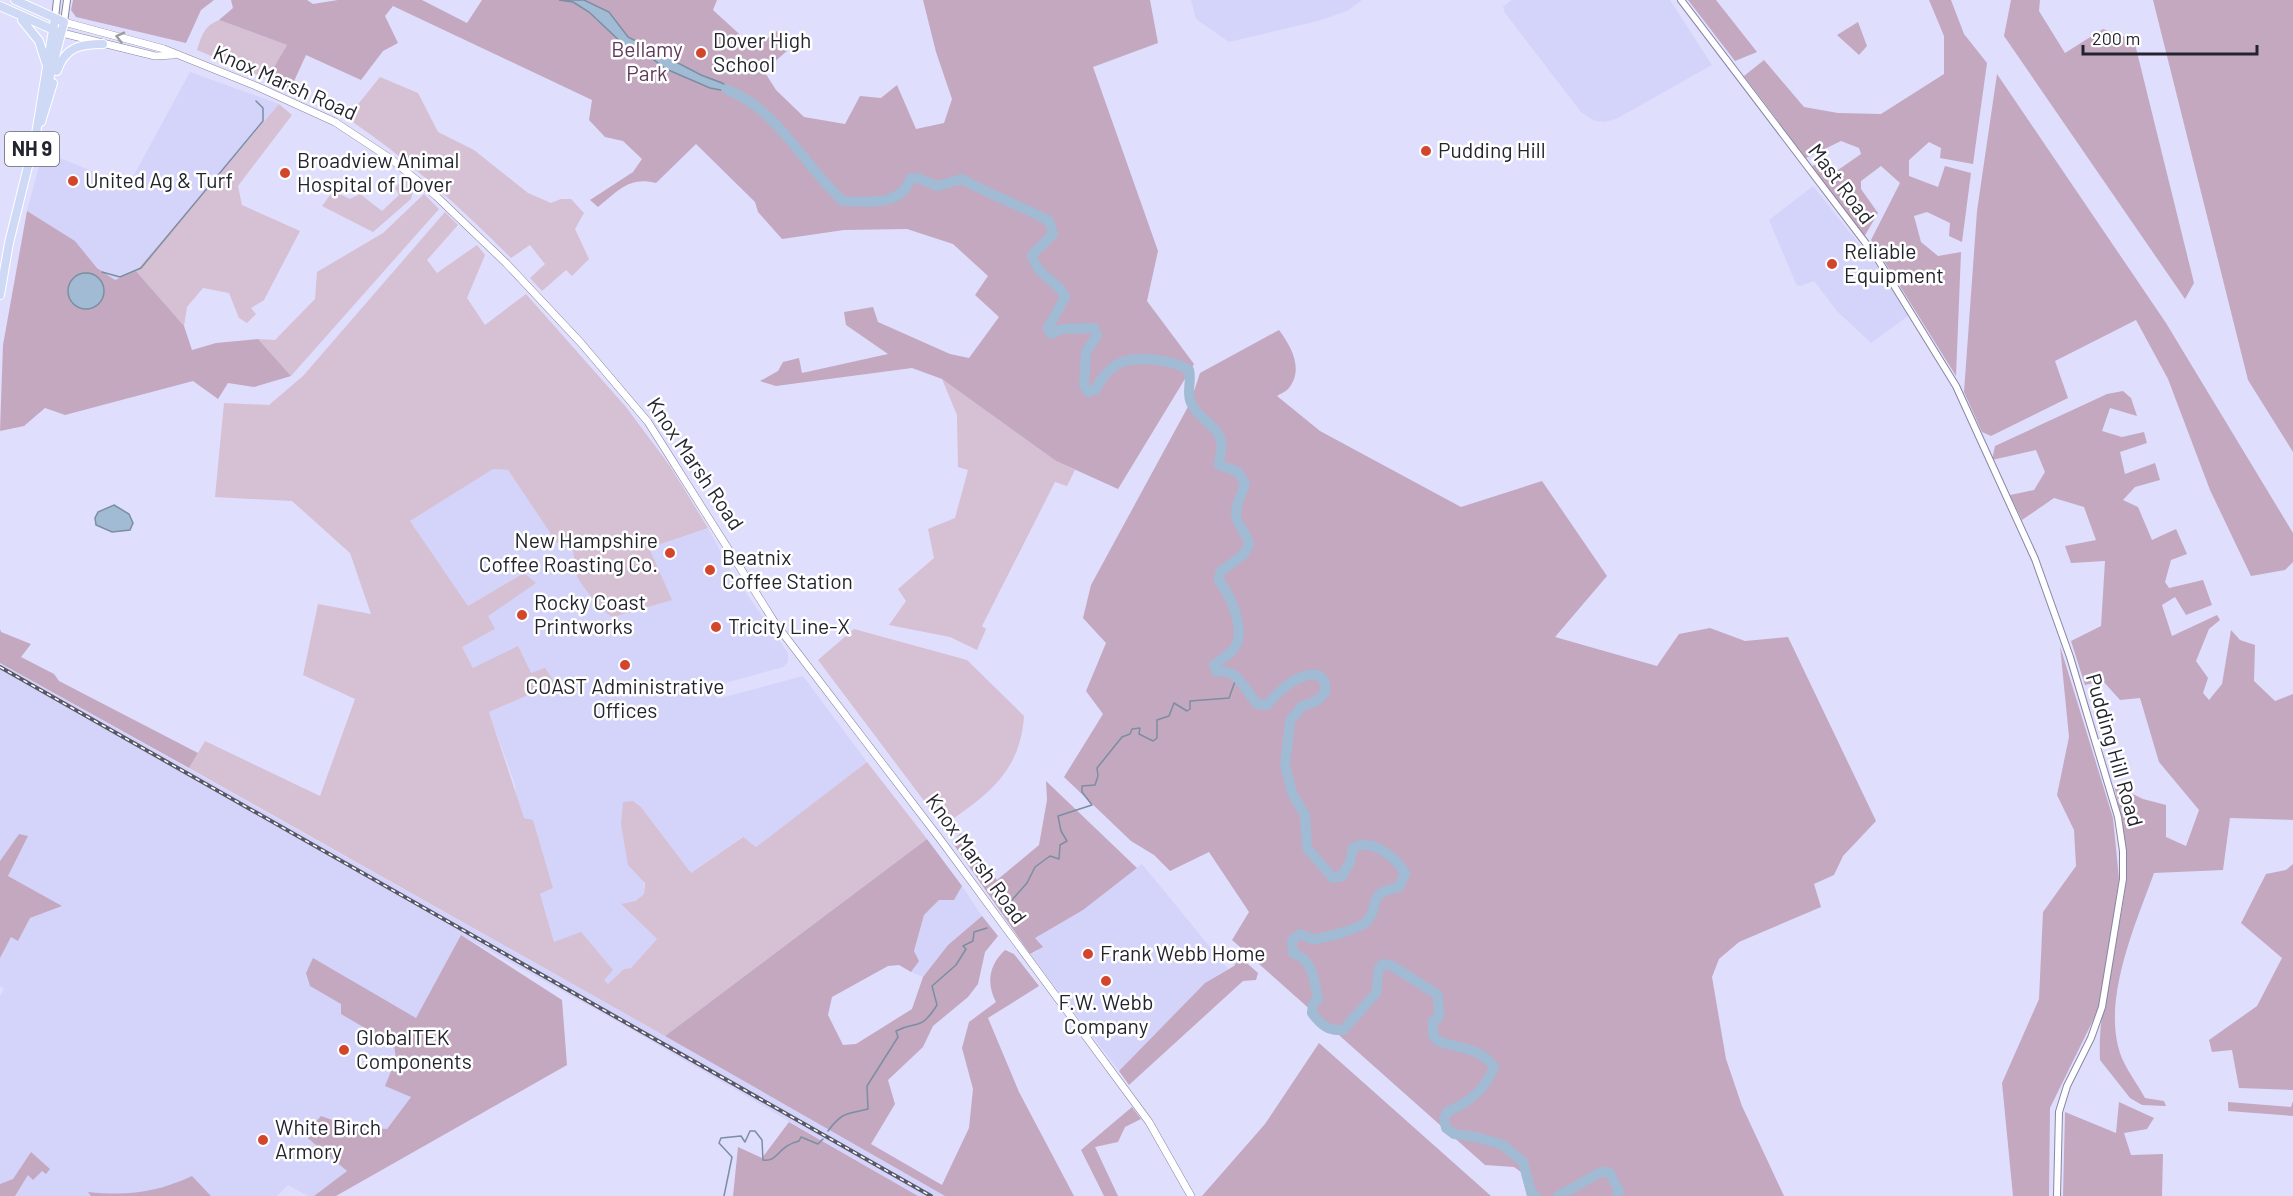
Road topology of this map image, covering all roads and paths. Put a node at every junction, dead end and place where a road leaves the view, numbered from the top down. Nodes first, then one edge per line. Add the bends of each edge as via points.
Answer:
1 (15, 0) edge
2 (57, 0) edge
3 (67, 0) edge
4 (1681, 0) edge
5 (0, 6) edge
6 (20, 17) junction
7 (55, 18) junction
8 (64, 22) junction
9 (58, 32) junction
10 (103, 44) junction
11 (176, 55) junction
12 (46, 66) junction
13 (41, 102) junction
14 (36, 134) junction
15 (0, 295) edge
16 (1961, 397) joint
17 (1191, 1196) edge
18 (2057, 1196) edge

1 - 7 main road, Knox Marsh Road
2 - 7 street
3 - 8 street
4 - 16 street, Mast Road via 1876,258
5 - 6 main road, Knox Marsh Road
6 - 9 main road, Knox Marsh Road
6 - 12 main road, NH 9 via 39,41
7 - 8 main road, Knox Marsh Road
7 - 9 main road, NH 9
8 - 9 main road, NH 9
11 -> 8 main road, Knox Marsh Road
9 - 10 main road, Knox Marsh Road
9 - 12 main road, NH 9
9 - 13 main road, NH 9
10 - 11 main road, Knox Marsh Road via 155,56
10 - 14 main road via 76,47 62,57
11 - 17 main road, Knox Marsh Road via 276,95 335,122 369,143 447,206 581,344 663,443 775,623 1143,1113
12 - 13 main road, NH 9
13 - 14 main road, NH 9
14 - 15 main road, NH 9 via 11,232
16 - 18 street, Pudding Hill Road via 2036,559 2054,609 2112,790 2123,851 2120,913 2102,1007 2059,1112

